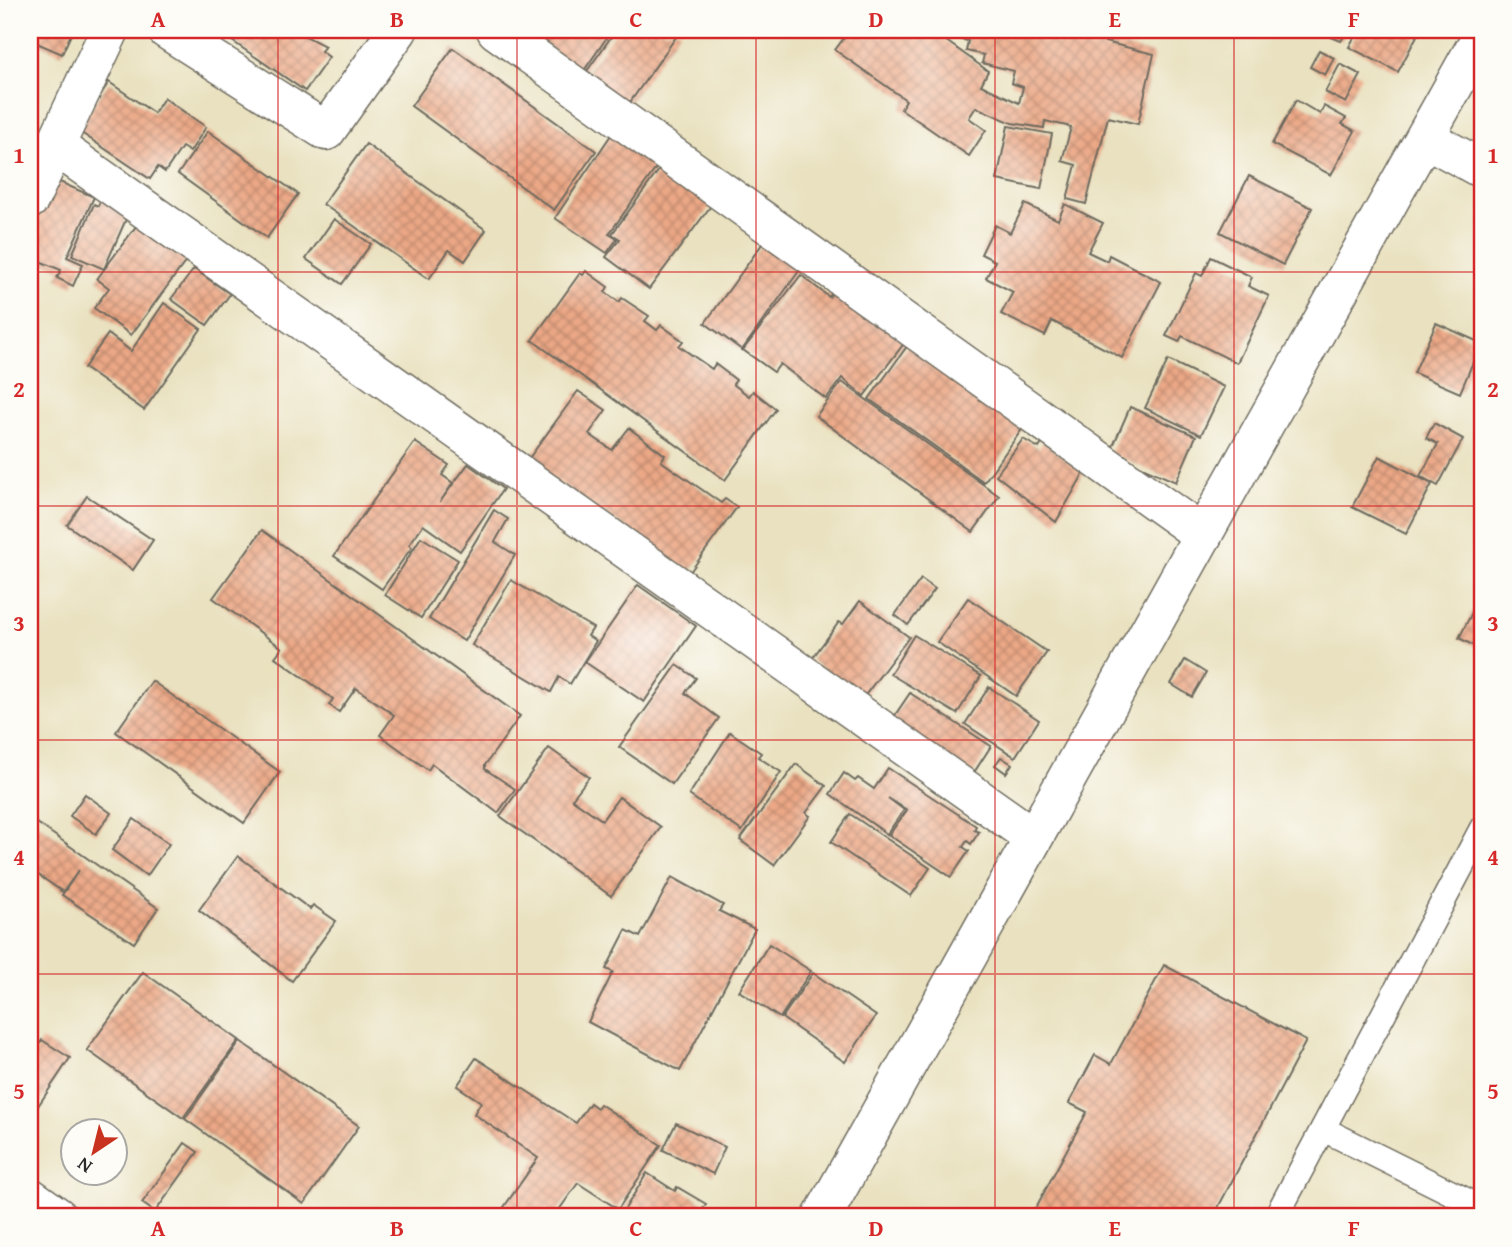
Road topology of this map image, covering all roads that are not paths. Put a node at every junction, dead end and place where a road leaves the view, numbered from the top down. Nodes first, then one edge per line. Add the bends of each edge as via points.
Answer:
1 (110, 30) edge
2 (167, 30) edge
3 (398, 30) edge
4 (496, 30) edge
5 (1482, 36) edge
6 (1427, 139) junction
7 (57, 147) junction
8 (1482, 169) edge
9 (30, 199) edge
10 (1203, 535) junction
11 (1482, 828) edge
12 (1033, 836) junction
13 (1323, 1129) junction
14 (30, 1198) edge
15 (1482, 1208) edge
16 (58, 1217) edge
17 (822, 1217) edge
18 (1276, 1217) edge

1 - 7 street
2 - 3 street via 326,131
4 - 10 street
5 - 6 street
6 - 8 street
6 - 10 street
7 - 9 street
7 - 12 street
10 - 12 street
11 - 13 lane
12 - 17 street
13 - 15 lane
13 - 18 lane
14 - 16 street

